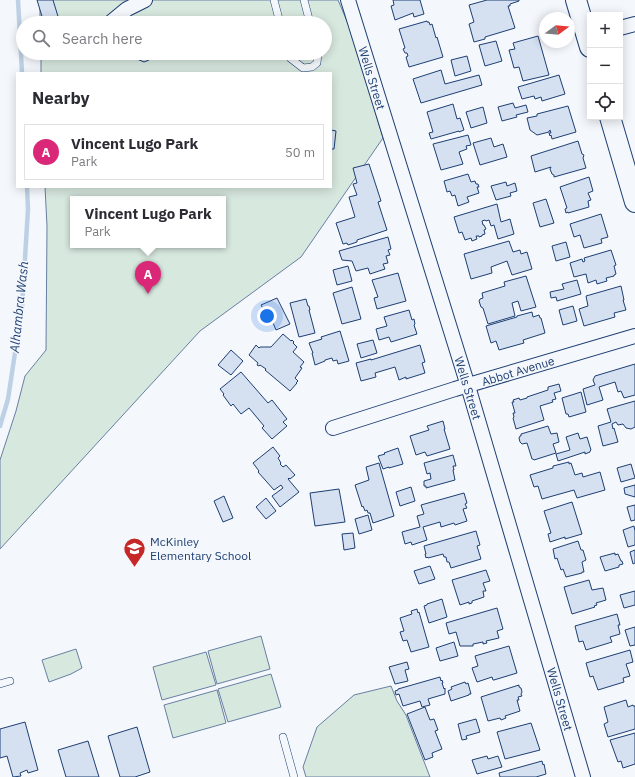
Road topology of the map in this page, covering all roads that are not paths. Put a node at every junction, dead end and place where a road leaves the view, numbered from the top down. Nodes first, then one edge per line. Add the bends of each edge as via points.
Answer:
1 (145, 0) edge
2 (274, 0) edge
3 (304, 0) edge
4 (348, 0) edge
5 (576, 0) edge
6 (118, 16) edge
7 (278, 16) edge
8 (308, 16) edge
9 (635, 24) edge
10 (623, 27) edge
11 (587, 35) edge
12 (293, 60) edge
13 (317, 60) edge
14 (611, 120) edge
15 (635, 202) edge
16 (635, 336) edge
17 (468, 386) junction
18 (333, 428) dead end
19 (10, 681) dead end
20 (0, 684) edge
21 (283, 737) dead end
22 (294, 777) edge
23 (583, 777) edge

1 - 6 street
2 - 7 lane
3 - 8 lane
4 - 17 street, Wells Street
5 - 11 street
9 - 10 street
12 - 13 lane via 303,68 312,67
14 - 15 street
16 - 17 street, Abbot Avenue
17 - 18 street, Abbot Avenue
17 - 23 street, Wells Street
19 - 20 lane
21 - 22 lane

